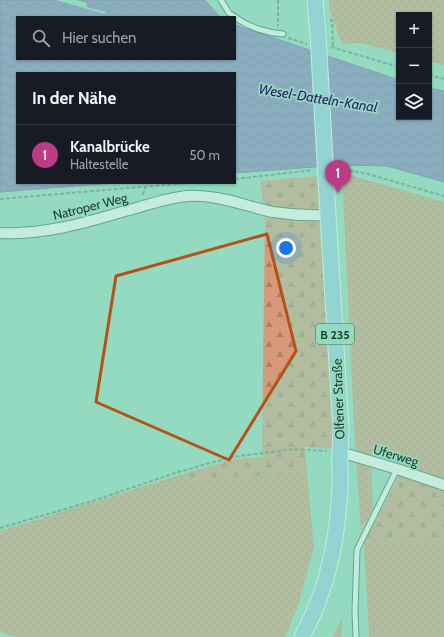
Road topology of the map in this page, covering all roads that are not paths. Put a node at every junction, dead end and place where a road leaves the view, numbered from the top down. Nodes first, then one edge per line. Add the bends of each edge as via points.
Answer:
1 (221, 0) edge
2 (315, 0) edge
3 (234, 16) edge
4 (236, 18) edge
5 (283, 34) road end
6 (328, 215) junction
7 (0, 233) edge
8 (340, 452) junction
9 (397, 468) junction
10 (444, 485) edge
11 (302, 637) edge
12 (356, 637) edge

1 - 3 lane
2 - 6 main road, Olfener Straße / B 235, bridge
4 - 5 lane via 265,31
6 - 7 street, Natroper Weg via 295,215 212,197 187,196 167,199 90,222 47,230
6 - 8 main road, Olfener Straße / B 235 via 342,430
8 - 9 street, Uferweg
8 - 11 main road, Olfener Straße / B 235 via 338,523 333,553 326,583 314,615
9 - 10 street, Uferweg
9 - 12 lane via 357,550

